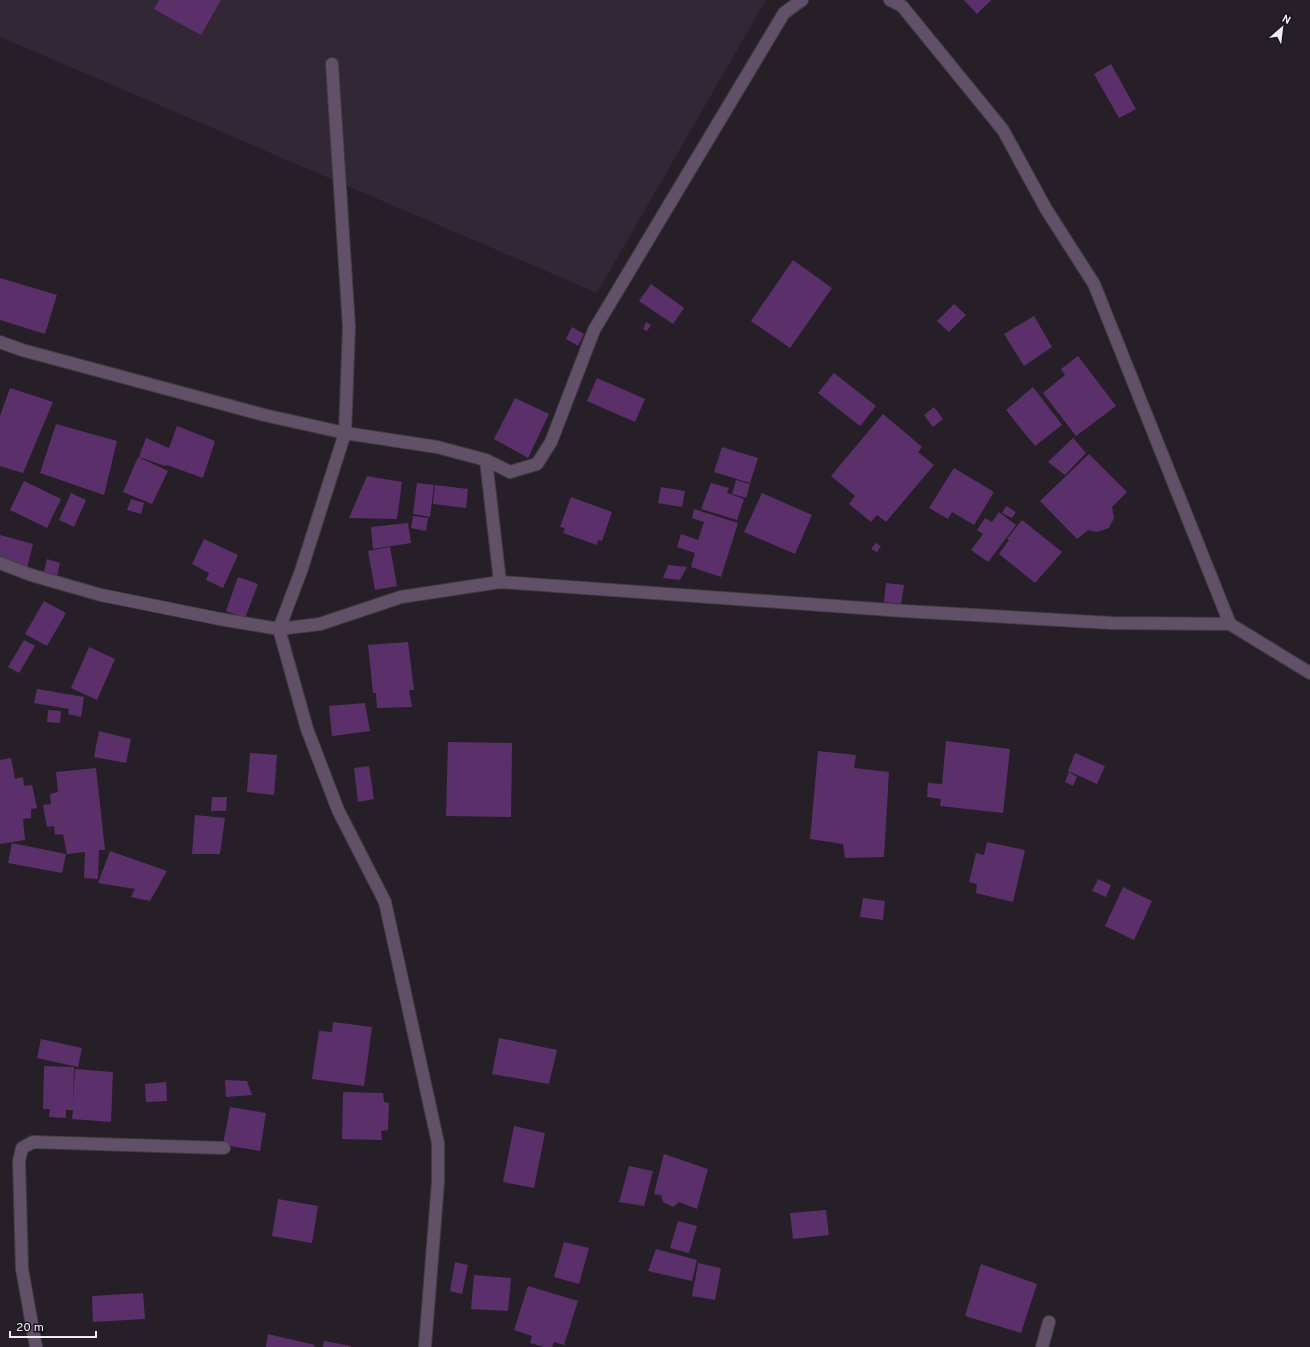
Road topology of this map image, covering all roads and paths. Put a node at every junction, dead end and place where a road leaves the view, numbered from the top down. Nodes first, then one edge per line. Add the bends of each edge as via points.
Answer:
1 (802, 0) edge
2 (890, 0) edge
3 (332, 64) dead end
4 (0, 342) edge
5 (345, 433) junction
6 (486, 460) junction
7 (0, 563) edge
8 (500, 582) junction
9 (1230, 624) junction
10 (279, 629) junction
11 (1310, 673) edge
12 (224, 1148) dead end
13 (1049, 1322) dead end
14 (36, 1347) edge
15 (425, 1347) edge
16 (1042, 1347) edge

1 - 6 street via 784,13 594,330 551,442 537,464 510,472
2 - 9 street via 902,6 1003,130 1046,209 1094,284
3 - 5 street via 349,327
4 - 5 street via 264,415
5 - 6 street via 437,447
5 - 10 street via 301,571
6 - 8 street
7 - 10 street via 101,595
8 - 9 street via 1111,623
8 - 10 street via 401,596 320,624
9 - 11 street
10 - 15 street via 307,729 335,803 385,902 438,1143 438,1182
12 - 14 street via 33,1142 22,1148 19,1161 22,1269
13 - 16 street

